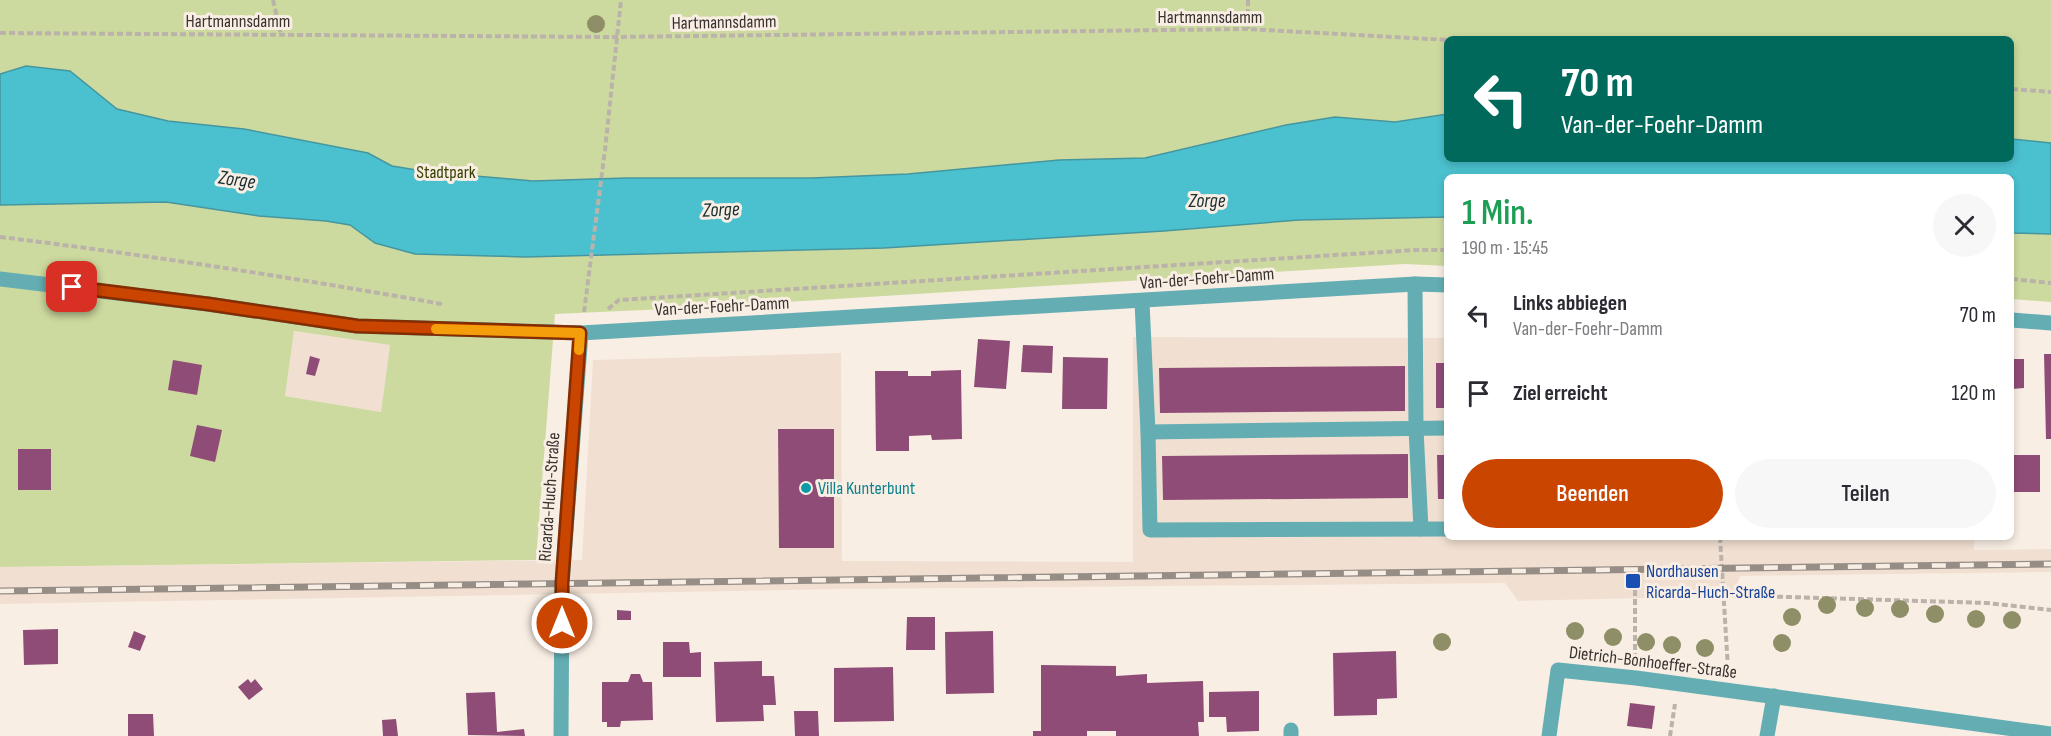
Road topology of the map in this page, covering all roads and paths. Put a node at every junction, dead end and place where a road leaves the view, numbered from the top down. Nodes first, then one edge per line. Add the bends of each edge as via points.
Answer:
1 (273, 0) edge
2 (621, 0) edge
3 (1248, 0) edge
4 (1248, 29) junction
5 (0, 33) edge
6 (282, 35) junction
7 (615, 37) junction
8 (1444, 40) edge
9 (2014, 89) edge
10 (2051, 92) edge
11 (0, 237) edge
12 (1444, 250) edge
13 (0, 279) edge
14 (2014, 279) edge
15 (2051, 283) edge
16 (1415, 284) junction
17 (1444, 285) edge
18 (1142, 302) junction
19 (447, 305) dead end
20 (2014, 320) edge
21 (2051, 323) edge
22 (580, 333) junction
23 (1444, 428) edge
24 (1416, 429) junction
25 (1148, 432) junction
26 (1444, 529) edge
27 (1421, 530) junction
28 (1720, 540) edge
29 (1635, 590) dead end
30 (1723, 595) junction
31 (2051, 610) edge
32 (1636, 678) junction
33 (1678, 683) junction
34 (1730, 690) junction
35 (1774, 696) junction
36 (2051, 734) edge
37 (561, 736) edge
38 (1549, 736) edge
39 (1670, 736) edge
40 (1767, 736) edge

1 - 6 path
2 - 7 path
3 - 4 path
4 - 7 path, Hartmannsdamm
4 - 8 path, Hartmannsdamm
5 - 6 path, Hartmannsdamm
6 - 7 path, Hartmannsdamm
7 - 22 path via 605,150
9 - 10 path
11 - 19 path via 232,269
12 - 22 path via 618,300
13 - 22 street, Van-der-Foehr-Damm via 357,326
14 - 15 path
16 - 17 street, Van-der-Foehr-Damm
16 - 18 street, Van-der-Foehr-Damm
16 - 24 street
18 - 22 street, Van-der-Foehr-Damm
18 - 25 street
20 - 21 street
22 - 37 street, Ricarda-Huch-Straße via 562,583
23 - 24 street
24 - 25 street
24 - 27 street
25 - 27 street via 1150,530
26 - 27 street
28 - 30 path
29 - 32 path
30 - 31 path via 1987,603
30 - 34 path
32 - 33 street, Dietrich-Bonhoeffer-Straße
32 - 38 street, Dietrich-Bonhoeffer-Straße via 1558,670
33 - 34 street, Dietrich-Bonhoeffer-Straße
33 - 39 path
34 - 35 street, Dietrich-Bonhoeffer-Straße
35 - 36 street, Dietrich-Bonhoeffer-Straße
35 - 40 street

